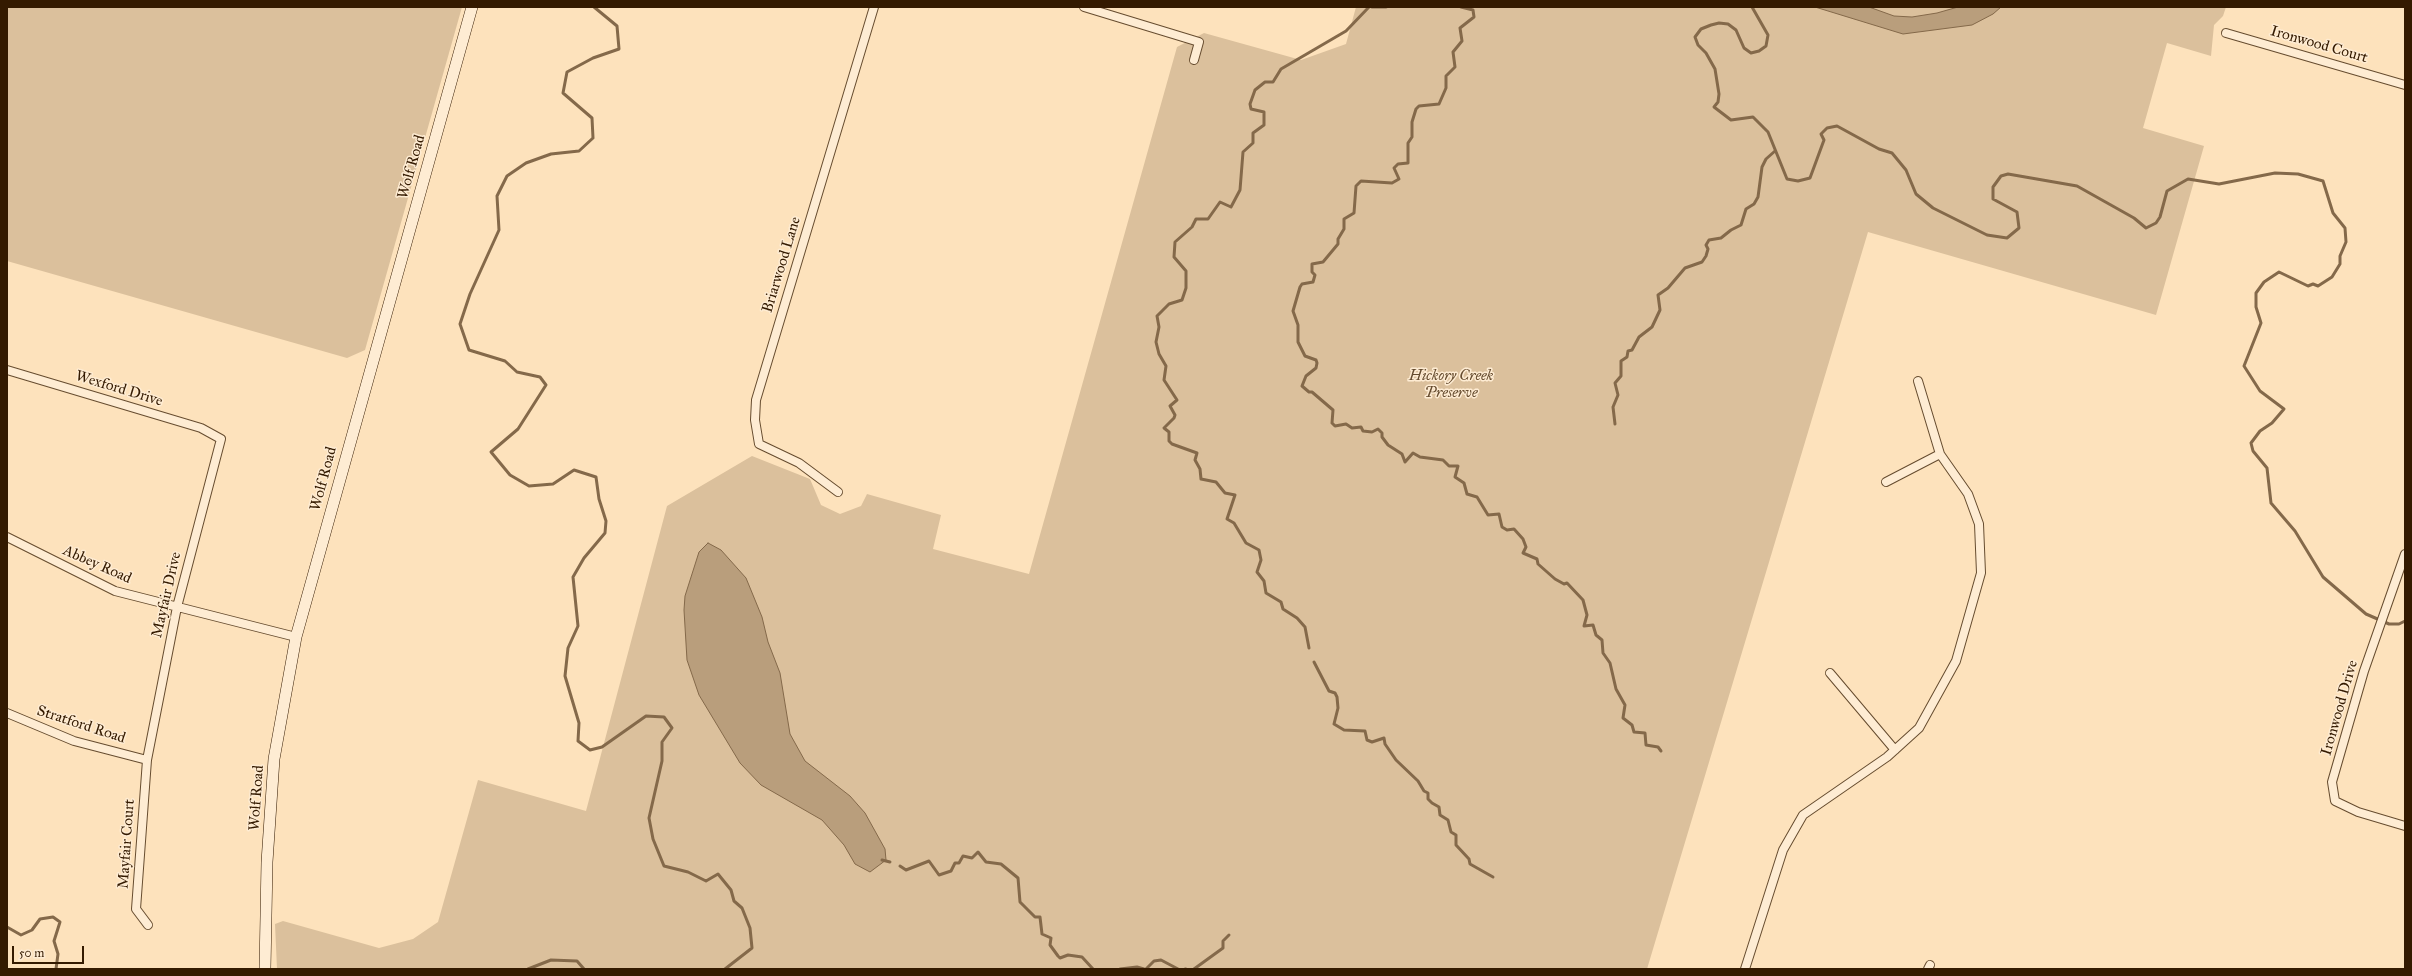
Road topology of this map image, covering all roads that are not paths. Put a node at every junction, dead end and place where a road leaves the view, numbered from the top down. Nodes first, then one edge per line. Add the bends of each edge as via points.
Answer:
1 (472, 7) edge
2 (874, 7) edge
3 (1084, 7) edge
4 (2226, 33) dead end
5 (1194, 60) dead end
6 (2405, 85) edge
7 (7, 370) edge
8 (1918, 381) dead end
9 (220, 438) joint
10 (1940, 454) junction
11 (1886, 482) dead end
12 (838, 492) dead end
13 (7, 537) edge
14 (2405, 554) edge
15 (178, 607) junction
16 (296, 637) junction
17 (1830, 673) dead end
18 (7, 713) edge
19 (1895, 750) junction
20 (147, 760) junction
21 (2405, 826) edge
22 (148, 925) dead end
23 (265, 969) edge
24 (1745, 969) edge

1 - 16 main road, Wolf Road
2 - 12 street, Briarwood Lane via 756,400 759,444 799,463
3 - 5 street via 1199,42
4 - 6 street, Ironwood Court
7 - 9 street, Wexford Drive via 201,428
8 - 10 street
9 - 15 street, Mayfair Drive
10 - 11 street
10 - 19 street via 1968,494 1979,524 1981,573 1956,661 1919,728
13 - 15 street, Abbey Road via 115,591
14 - 21 street, Ironwood Drive via 2364,671 2332,782 2335,801 2358,812
15 - 16 street, Abbey Road
15 - 20 street, Mayfair Drive
16 - 23 main road, Wolf Road via 274,759
17 - 19 street
18 - 20 street, Stratford Road via 74,740
19 - 24 street via 1803,815 1783,850
20 - 22 street, Mayfair Court via 136,909

